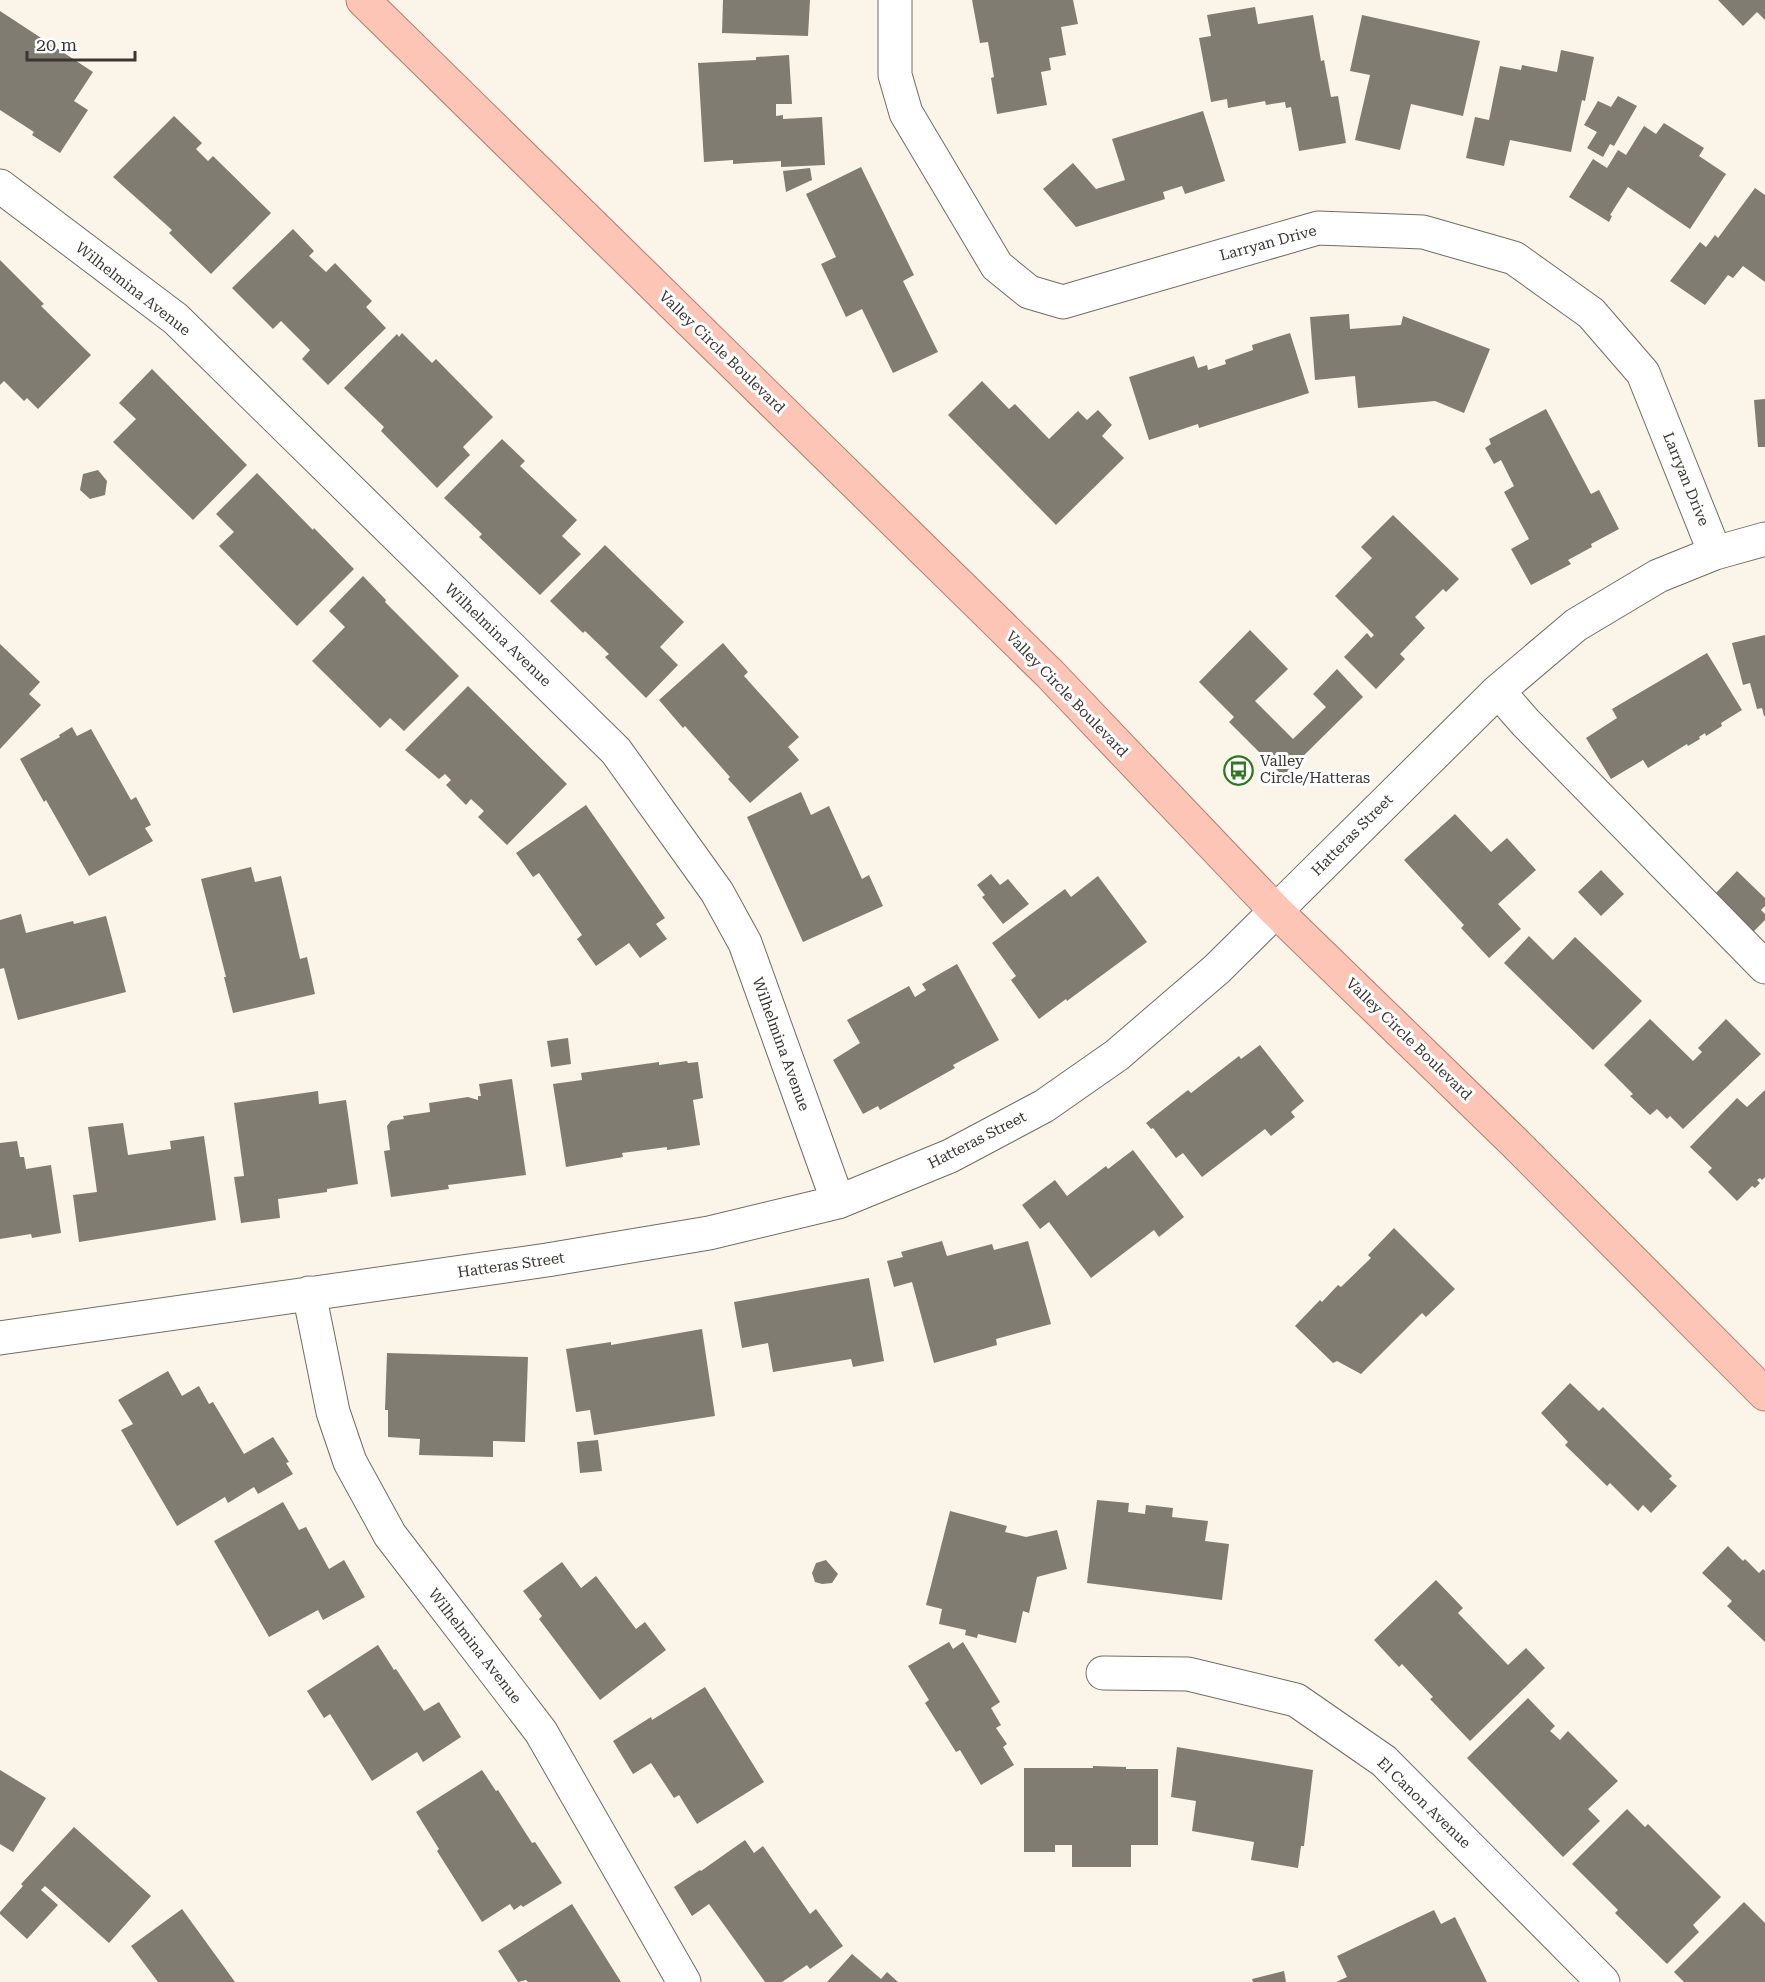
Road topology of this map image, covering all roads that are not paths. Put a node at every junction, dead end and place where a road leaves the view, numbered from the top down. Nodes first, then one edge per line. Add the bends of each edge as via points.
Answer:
1 (363, 0) edge
2 (895, 0) edge
3 (0, 186) edge
4 (1765, 539) edge
5 (1715, 553) junction
6 (1498, 690) junction
7 (1275, 910) junction
8 (1765, 968) edge
9 (838, 1202) junction
10 (309, 1293) junction
11 (0, 1338) edge
12 (1765, 1394) edge
13 (1102, 1673) dead end
14 (1601, 1981) edge
15 (684, 1982) edge

1 - 7 main road, Valley Circle Boulevard via 1050,674
2 - 5 street, Larryan Drive via 895,75 906,112 997,266 1029,292 1063,302 1318,228 1423,231 1514,258 1591,313 1643,373
3 - 9 street, Wilhelmina Avenue via 176,319 616,751 717,892 745,944
4 - 5 street, Hatteras Street
5 - 6 street, Hatteras Street via 1658,576 1576,625
6 - 7 street, Hatteras Street
6 - 8 street
7 - 9 street, Hatteras Street via 1217,969 1117,1055 1044,1106 950,1156
7 - 12 main road, Valley Circle Boulevard
9 - 10 street, Hatteras Street via 709,1233
10 - 11 street, Hatteras Street
10 - 15 street, Wilhelmina Avenue via 333,1412 350,1462 390,1535 541,1732
13 - 14 street, El Canon Avenue via 1188,1674 1296,1700 1384,1761

